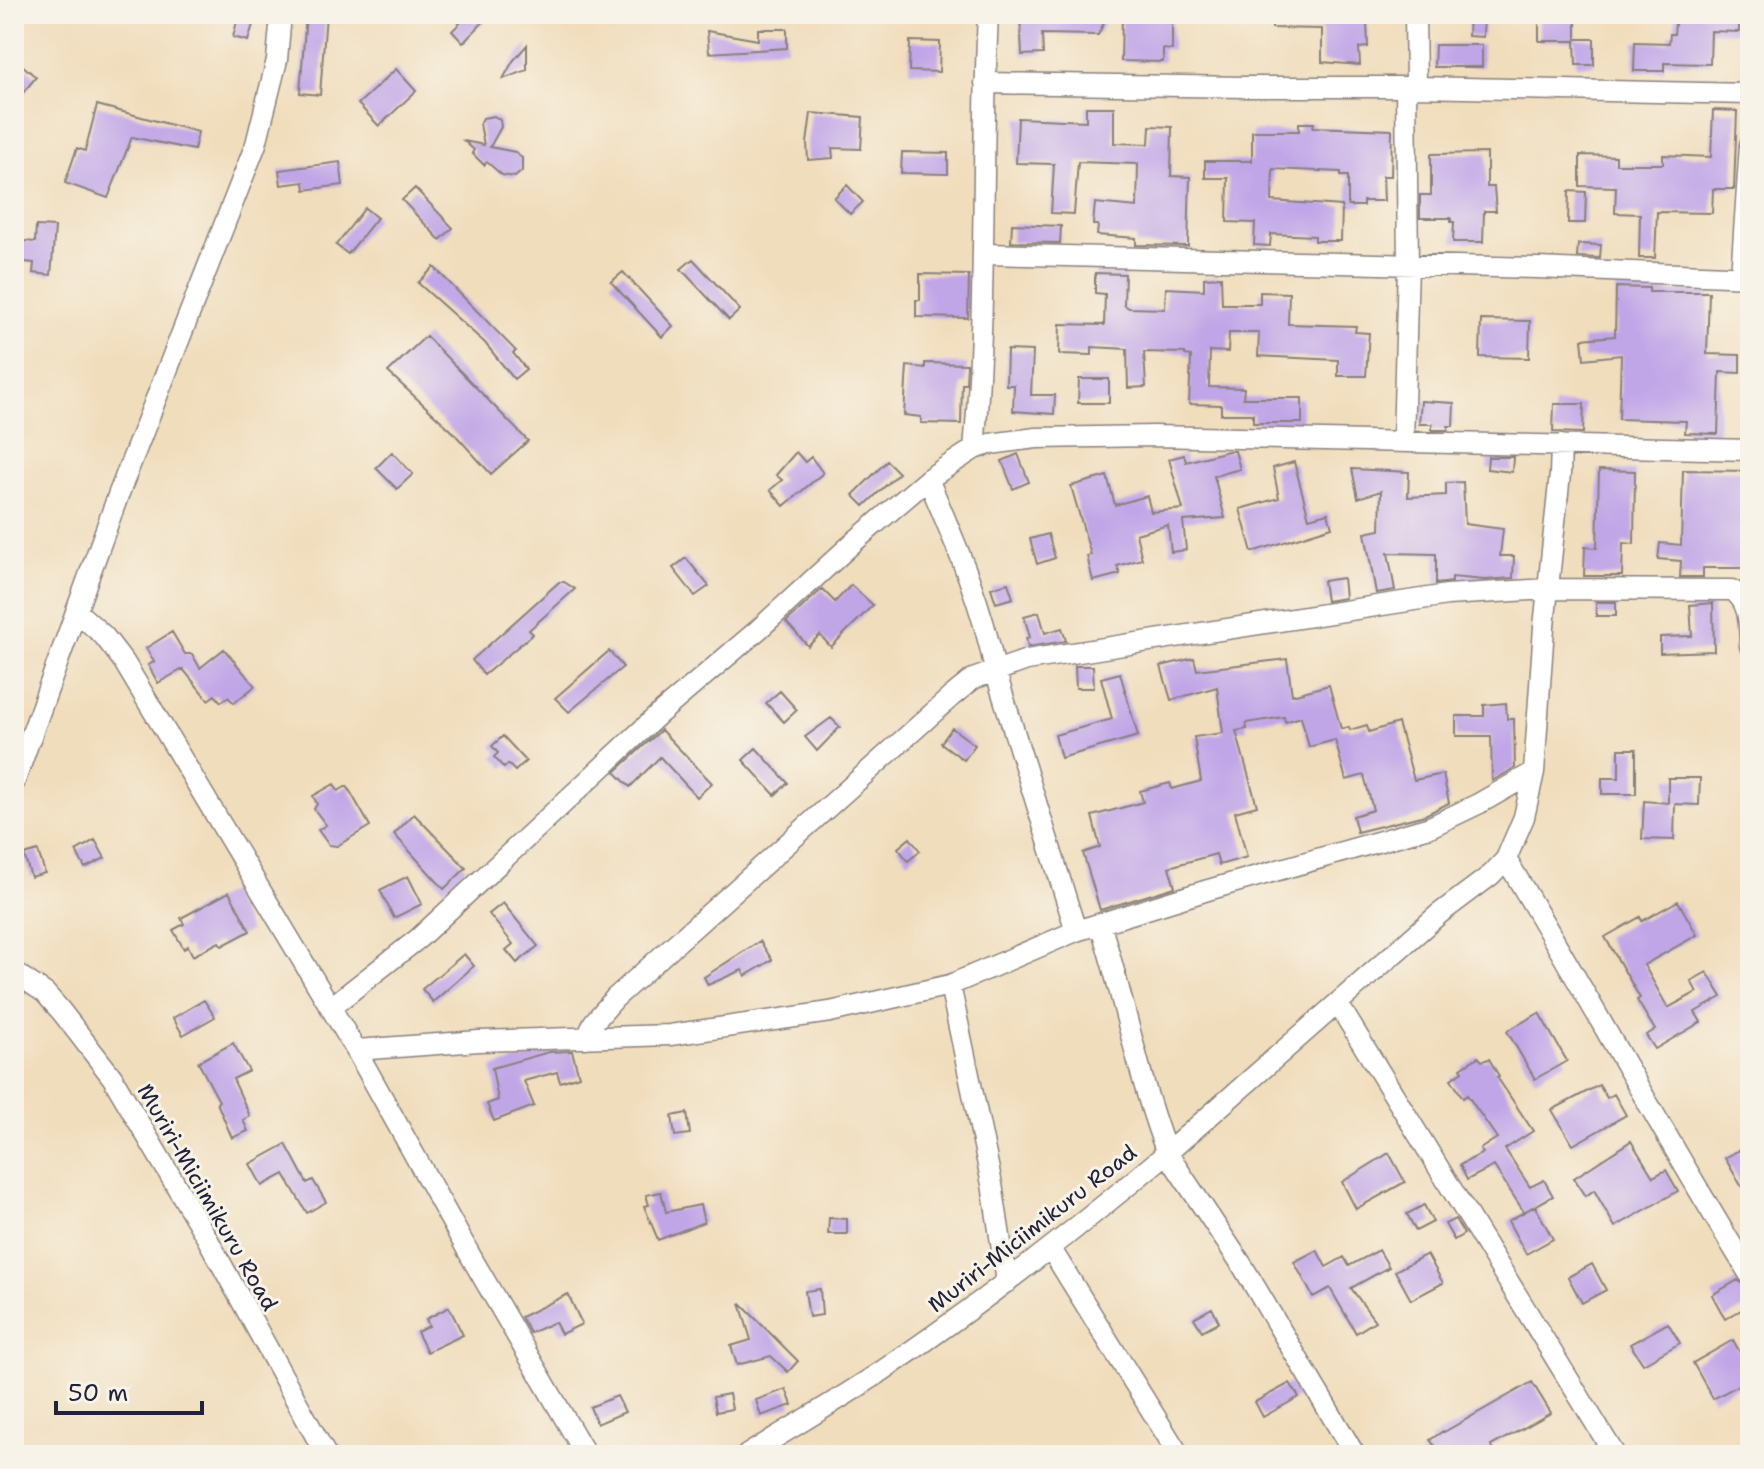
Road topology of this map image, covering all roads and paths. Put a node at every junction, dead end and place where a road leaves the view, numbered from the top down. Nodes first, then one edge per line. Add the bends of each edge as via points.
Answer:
1 (281, 14) edge
2 (988, 14) edge
3 (1415, 14) edge
4 (985, 83) junction
5 (1411, 87) junction
6 (1750, 94) edge
7 (1750, 145) edge
8 (984, 254) junction
9 (1408, 265) junction
10 (1746, 276) edge
11 (1403, 442) junction
12 (1561, 445) junction
13 (974, 449) junction
14 (1750, 450) edge
15 (928, 479) junction
16 (1547, 589) junction
17 (76, 611) junction
18 (1750, 646) edge
19 (995, 670) junction
20 (1534, 772) junction
21 (14, 783) edge
22 (1506, 859) junction
23 (1100, 924) junction
24 (1076, 931) junction
25 (21, 976) edge
26 (950, 985) junction
27 (1338, 1004) junction
28 (331, 1007) junction
29 (587, 1038) junction
30 (356, 1050) junction
31 (1167, 1153) junction
32 (1051, 1249) junction
33 (1750, 1275) edge
34 (1007, 1282) junction
35 (326, 1455) edge
36 (586, 1455) edge
37 (747, 1455) edge
38 (1179, 1455) edge
39 (1355, 1455) edge
40 (1615, 1455) edge

1 - 17 street via 277,60 256,144
2 - 4 street
3 - 5 street
4 - 5 street
4 - 8 street
5 - 6 street
5 - 9 street
7 - 10 street
8 - 9 street
8 - 13 street
9 - 10 street
9 - 11 street
11 - 12 street
11 - 13 street via 1102,436 1012,440
12 - 14 street
12 - 16 street
13 - 15 street
15 - 19 street via 972,581
15 - 28 street via 658,715 419,938
16 - 18 street via 1732,590 1746,606
16 - 19 street via 1447,595 1305,615 1049,655
16 - 20 street
17 - 21 street
17 - 28 street via 124,662
19 - 24 street
19 - 29 street via 952,696 615,998
20 - 22 street via 1524,817
20 - 23 street via 1430,827
22 - 27 street
22 - 33 street
23 - 24 street
23 - 31 street via 1143,1087
24 - 26 street
25 - 35 street, Muriri-Miciimikuru Road via 61,1011 112,1077
26 - 29 street via 751,1025
26 - 34 street
27 - 31 street
27 - 40 street
28 - 30 street
29 - 30 street
30 - 36 street
31 - 32 street, Muriri-Miciimikuru Road
31 - 39 street, Muriri-Miciimikuru Road via 1242,1265
32 - 34 street, Muriri-Miciimikuru Road
32 - 38 street
34 - 37 street, Muriri-Miciimikuru Road via 876,1375

